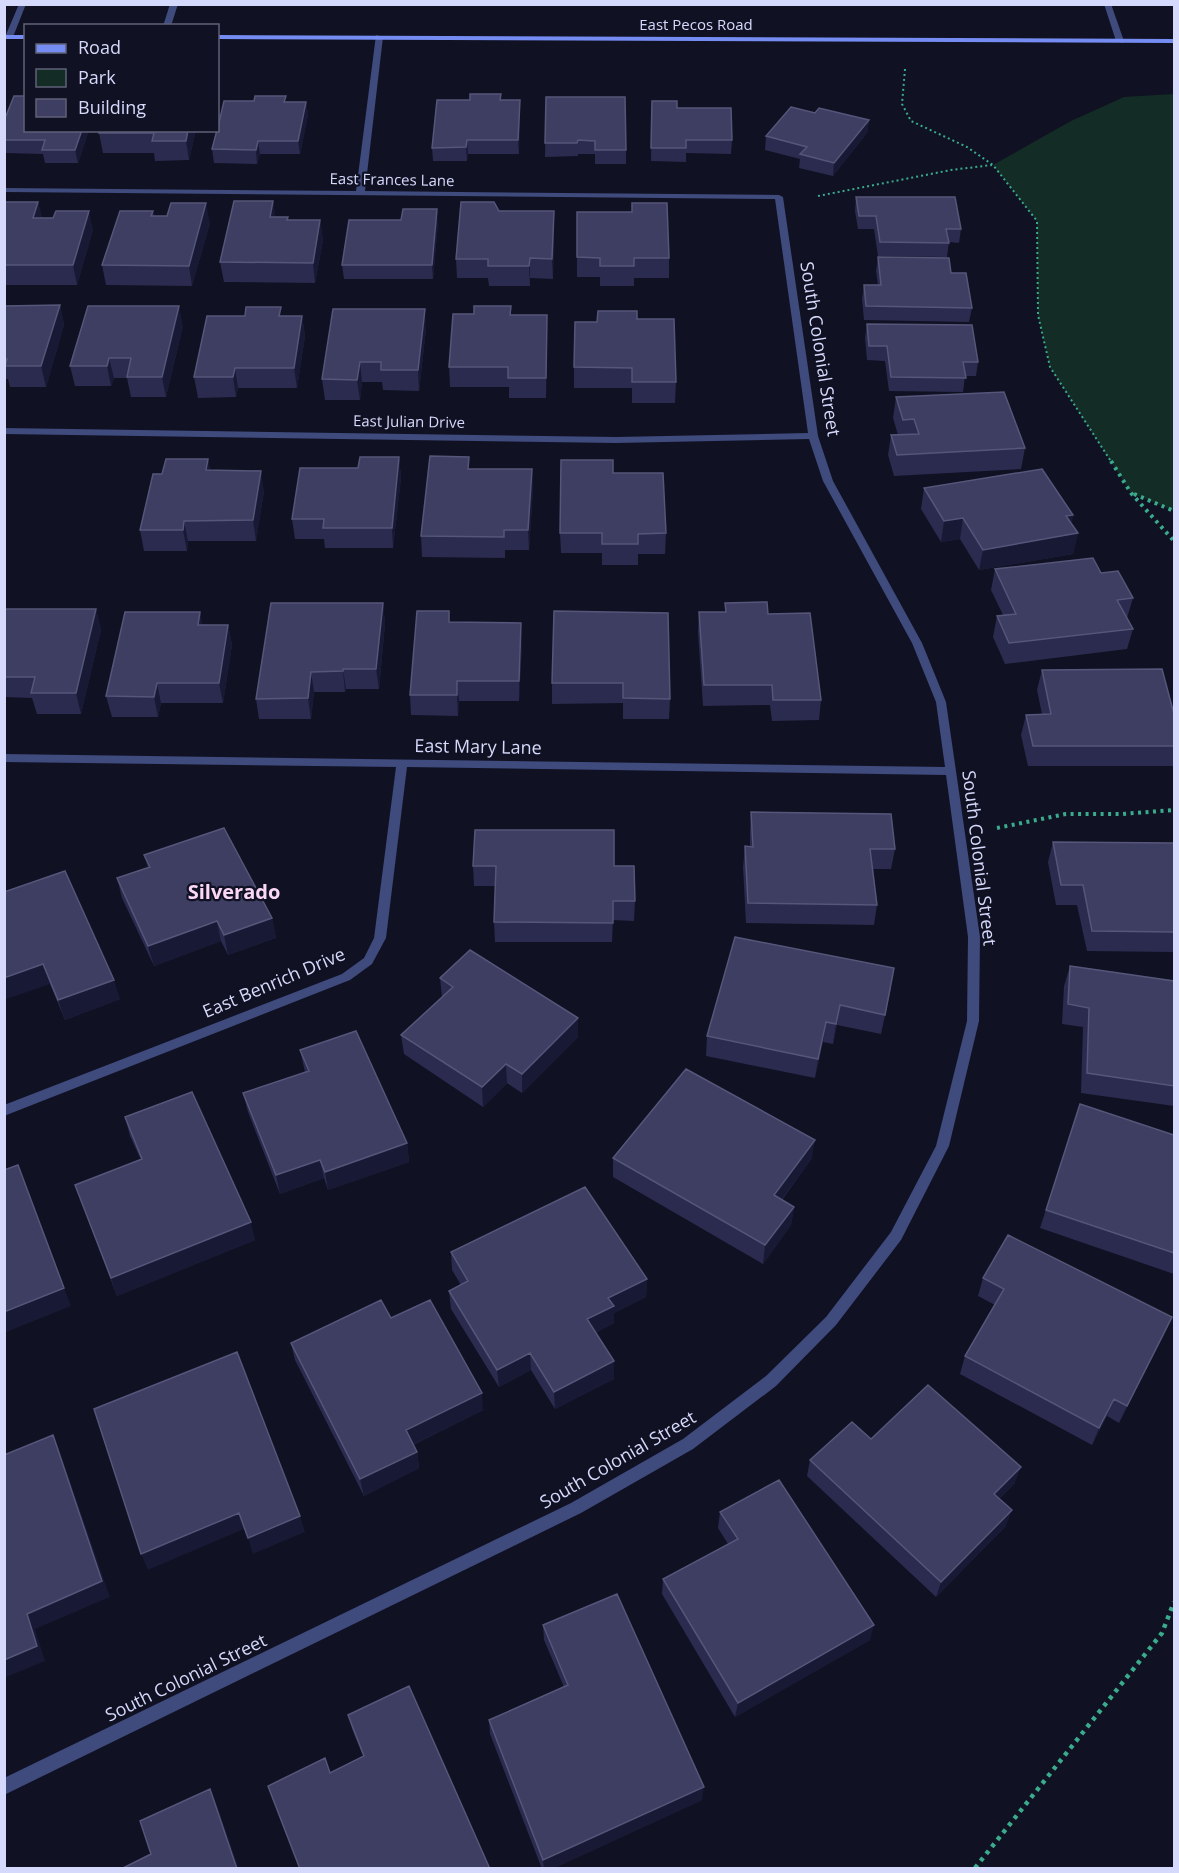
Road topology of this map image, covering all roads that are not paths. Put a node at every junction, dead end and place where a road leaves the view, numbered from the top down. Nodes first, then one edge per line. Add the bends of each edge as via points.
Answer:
1 (23, 4) edge
2 (174, 4) edge
3 (1107, 4) edge
4 (168, 24) edge
5 (7, 37) edge
6 (24, 37) edge
7 (219, 37) edge
8 (379, 37) junction
9 (1120, 41) junction
10 (1174, 41) edge
11 (4, 190) edge
12 (360, 194) junction
13 (779, 197) joint
14 (4, 431) edge
15 (813, 436) junction
16 (4, 758) edge
17 (402, 764) junction
18 (951, 771) junction
19 (4, 1111) edge
20 (4, 1787) edge

1 - 5 street
2 - 4 street
3 - 9 street
5 - 6 main road
7 - 8 main road, East Pecos Road
8 - 9 main road, East Pecos Road
8 - 12 street
9 - 10 main road, East Pecos Road
11 - 12 street, East Frances Lane
12 - 13 street, East Frances Lane
13 - 15 street, South Colonial Street
14 - 15 street, East Julian Drive via 594,440
15 - 18 street, South Colonial Street via 828,481 921,653 940,702
16 - 17 street, East Mary Lane
17 - 18 street, East Mary Lane
17 - 19 street, East Benrich Drive via 380,938 368,961 346,977
18 - 20 street, South Colonial Street via 974,937 973,1021 942,1146 896,1236 831,1322 771,1381 688,1444 586,1502

